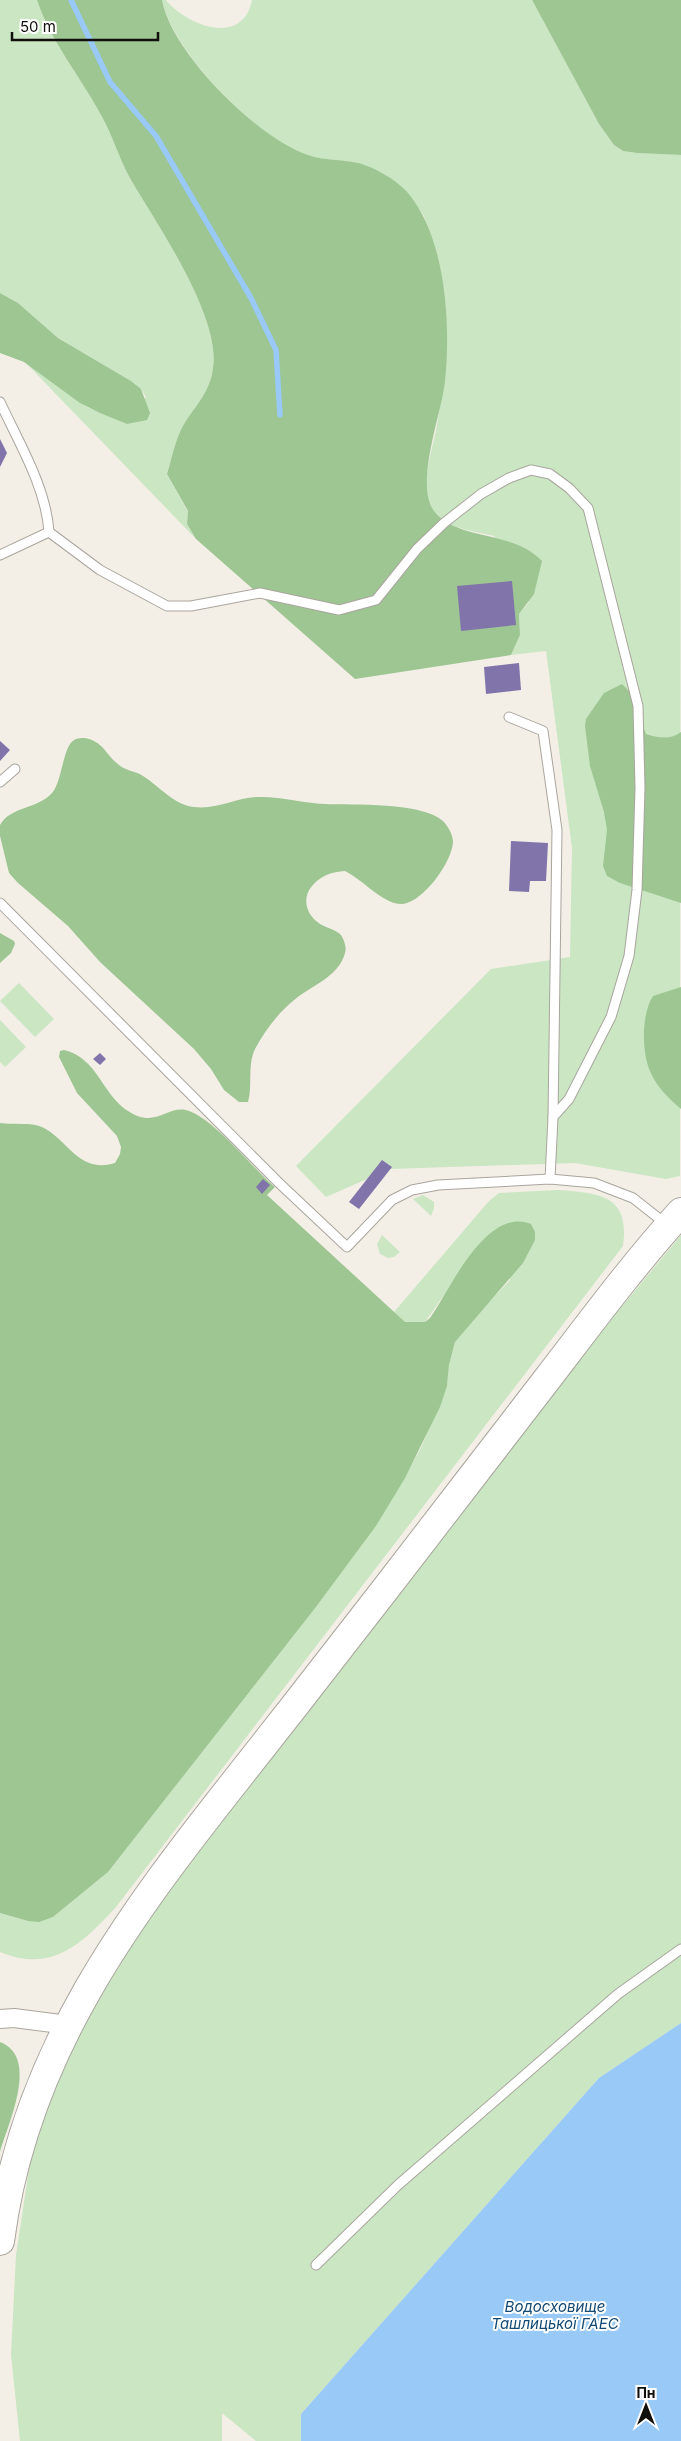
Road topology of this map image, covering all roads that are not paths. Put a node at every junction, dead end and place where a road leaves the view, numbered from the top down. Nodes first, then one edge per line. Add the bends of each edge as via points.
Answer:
1 (0, 402) edge
2 (49, 532) junction
3 (0, 555) edge
4 (509, 717) dead end
5 (16, 769) dead end
6 (0, 782) edge
7 (0, 903) edge
8 (553, 1117) junction
9 (550, 1179) junction
10 (675, 1219) edge
11 (681, 1949) edge
12 (0, 2019) edge
13 (68, 2025) junction
14 (0, 2241) edge
15 (316, 2266) dead end

1 - 2 lane via 39,487
2 - 3 lane
2 - 8 lane via 100,570 167,606 190,606 260,593 339,610 376,600 417,549 444,523 481,494 509,478 531,470 550,474 588,508 638,706 637,890 629,956 611,1017 569,1099
4 - 8 lane via 543,731 557,830
5 - 6 lane
7 - 9 lane via 278,1183 347,1247 392,1200 412,1190 438,1185
8 - 9 lane
9 - 10 lane via 594,1183
10 - 13 main road via 612,1295 180,1851 126,1925
11 - 15 lane via 618,1994 398,2185
12 - 13 street
13 - 14 main road via 31,2112 11,2184

